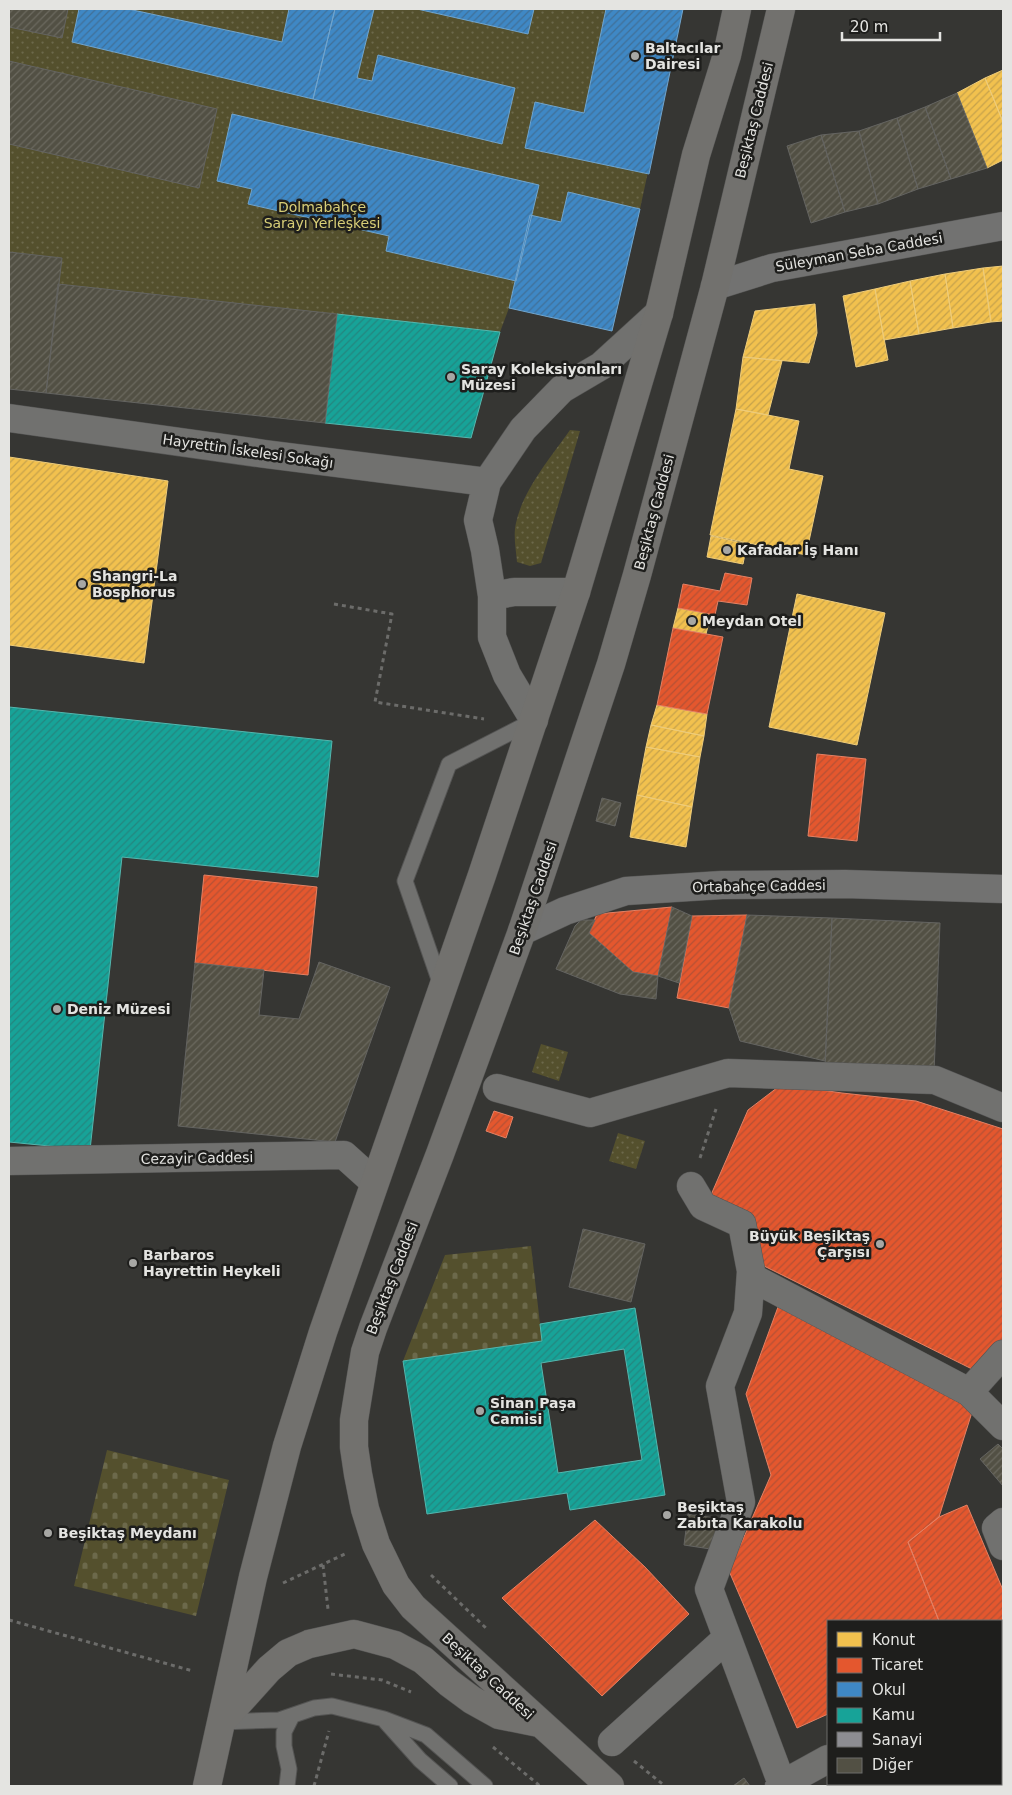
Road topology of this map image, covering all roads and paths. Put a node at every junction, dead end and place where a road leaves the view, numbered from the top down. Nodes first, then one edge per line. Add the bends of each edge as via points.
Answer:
1 (737, 9) edge
2 (782, 9) edge
3 (1003, 226) edge
4 (715, 286) junction
5 (659, 313) junction
6 (9, 418) edge
7 (487, 482) junction
8 (576, 592) junction
9 (492, 596) junction
10 (334, 604) dead end
11 (487, 719) dead end
12 (534, 720) junction
13 (1003, 889) edge
14 (522, 932) junction
15 (442, 988) junction
16 (728, 1073) junction
17 (497, 1088) dead end
18 (1003, 1108) edge
19 (9, 1161) edge
20 (374, 1182) junction
21 (691, 1186) joint
22 (751, 1277) junction
23 (1003, 1354) edge
24 (969, 1392) junction
25 (1003, 1426) edge
26 (1003, 1522) edge
27 (1003, 1546) edge
28 (354, 1550) dead end
29 (323, 1565) junction
30 (431, 1575) dead end
31 (284, 1583) dead end
32 (328, 1615) dead end
33 (9, 1620) edge
34 (492, 1634) dead end
35 (727, 1638) junction
36 (330, 1666) dead end
37 (193, 1671) dead end
38 (332, 1682) dead end
39 (292, 1716) junction
40 (384, 1719) junction
41 (221, 1722) junction
42 (539, 1723) junction
43 (330, 1730) dead end
44 (612, 1742) joint
45 (827, 1760) edge
46 (781, 1785) edge
47 (207, 1786) edge
48 (288, 1786) edge
49 (314, 1786) edge
50 (450, 1786) edge
51 (485, 1786) edge
52 (610, 1786) edge
53 (665, 1786) edge

1 - 5 main road via 728,55 696,155
2 - 4 main road, Beşiktaş Caddesi
3 - 4 street, Süleyman Seba Caddesi via 772,268
4 - 14 main road, Beşiktaş Caddesi via 611,664
5 - 7 street via 601,366 562,389 523,429
5 - 8 main road
6 - 7 street, Hayrettin İskelesi Sokağı
7 - 9 street via 478,520
8 - 9 street via 514,592
8 - 12 main road
9 - 12 street via 492,637 507,675
10 - 11 path via 392,614 375,702
12 - 15 main road
12 - 15 lane via 449,764 405,882
13 - 14 street, Ortabahçe Caddesi via 845,884 722,885 626,891 565,910
14 - 42 main road, Beşiktaş Caddesi via 365,1352 354,1420 354,1447 365,1509 376,1544 396,1585 413,1607
15 - 20 main road
16 - 17 street via 590,1113
16 - 18 street via 934,1080
16 - 21 path
19 - 20 street, Cezayir Caddesi via 344,1155
20 - 41 main road via 287,1446 253,1577
21 - 22 street via 703,1206 742,1224
22 - 24 street
22 - 35 street via 748,1313 720,1386 741,1502 709,1589
23 - 24 street
24 - 25 street
26 - 27 street via 996,1528
28 - 29 path
29 - 31 path
29 - 32 path
30 - 34 path
33 - 37 path
35 - 44 street
35 - 46 street
36 - 38 path
39 - 40 lane via 332,1706
39 - 41 lane via 279,1720
39 - 48 lane via 284,1732
40 - 50 lane via 420,1760
40 - 51 lane via 426,1735
41 - 42 main road via 288,1653 309,1644 354,1634 395,1645 423,1660 472,1700 499,1715
41 - 47 main road
42 - 52 main road, Beşiktaş Caddesi
43 - 49 path
44 - 53 path
45 - 46 street

